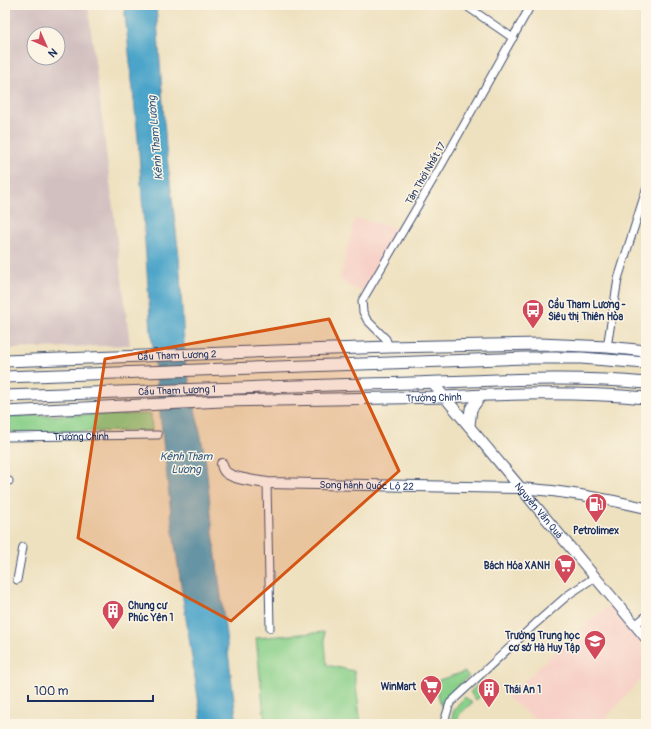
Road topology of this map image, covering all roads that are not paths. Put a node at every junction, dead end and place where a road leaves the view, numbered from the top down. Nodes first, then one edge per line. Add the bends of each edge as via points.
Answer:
1 (465, 5) edge
2 (531, 5) edge
3 (513, 38) junction
4 (646, 190) edge
5 (390, 347) junction
6 (607, 347) junction
7 (646, 352) edge
8 (606, 360) junction
9 (5, 361) edge
10 (38, 361) junction
11 (646, 363) edge
12 (39, 376) junction
13 (5, 377) edge
14 (432, 382) junction
15 (646, 383) edge
16 (222, 388) joint
17 (39, 395) junction
18 (482, 395) junction
19 (5, 396) edge
20 (445, 397) junction
21 (646, 398) edge
22 (222, 401) joint
23 (39, 411) junction
24 (5, 412) edge
25 (469, 425) junction
26 (158, 435) dead end
27 (5, 437) edge
28 (222, 464) dead end
29 (267, 483) junction
30 (520, 488) junction
31 (646, 508) edge
32 (23, 547) dead end
33 (595, 577) junction
34 (17, 580) dead end
35 (646, 616) edge
36 (635, 625) junction
37 (270, 628) dead end
38 (646, 638) edge
39 (444, 724) edge

1 - 3 street
2 - 3 street, Tân Thới Nhất 17
3 - 5 street, Tân Thới Nhất 17 via 362,301 367,320 386,339
4 - 6 street via 618,280
5 - 6 main road via 540,344
5 - 10 main road, Cầu Tham Lương 2
6 - 7 main road
6 - 8 main road
8 - 11 main road
8 - 12 main road, Cầu Tham Lương 2 via 526,358
9 - 10 main road
10 - 12 main road
12 - 13 main road
14 - 15 main road, Trường Chinh via 611,379
14 - 16 main road, Trường Chinh
14 - 20 street, Nguyễn Văn Quá
16 - 17 main road, Cầu Tham Lương 1
17 - 19 main road
17 - 23 main road
18 - 20 main road, Trường Chinh
18 - 21 main road, Trường Chinh via 573,394
18 - 25 main road via 471,409
20 - 22 main road, Trường Chinh
20 - 25 street, Nguyễn Văn Quá
22 - 23 main road, Cầu Tham Lương 1
23 - 24 main road
25 - 30 street, Nguyễn Văn Quá
26 - 27 street, Trường Chinh
28 - 29 street, Song hành Quốc Lộ 22 via 228,474
29 - 30 street, Song hành Quốc Lộ 22
29 - 37 street
30 - 31 street via 556,490
30 - 33 street, Nguyễn Văn Quá
32 - 34 street
33 - 36 street, Nguyễn Văn Quá
33 - 39 street via 568,595 450,703
35 - 36 street
36 - 38 street, Nguyễn Văn Quá

